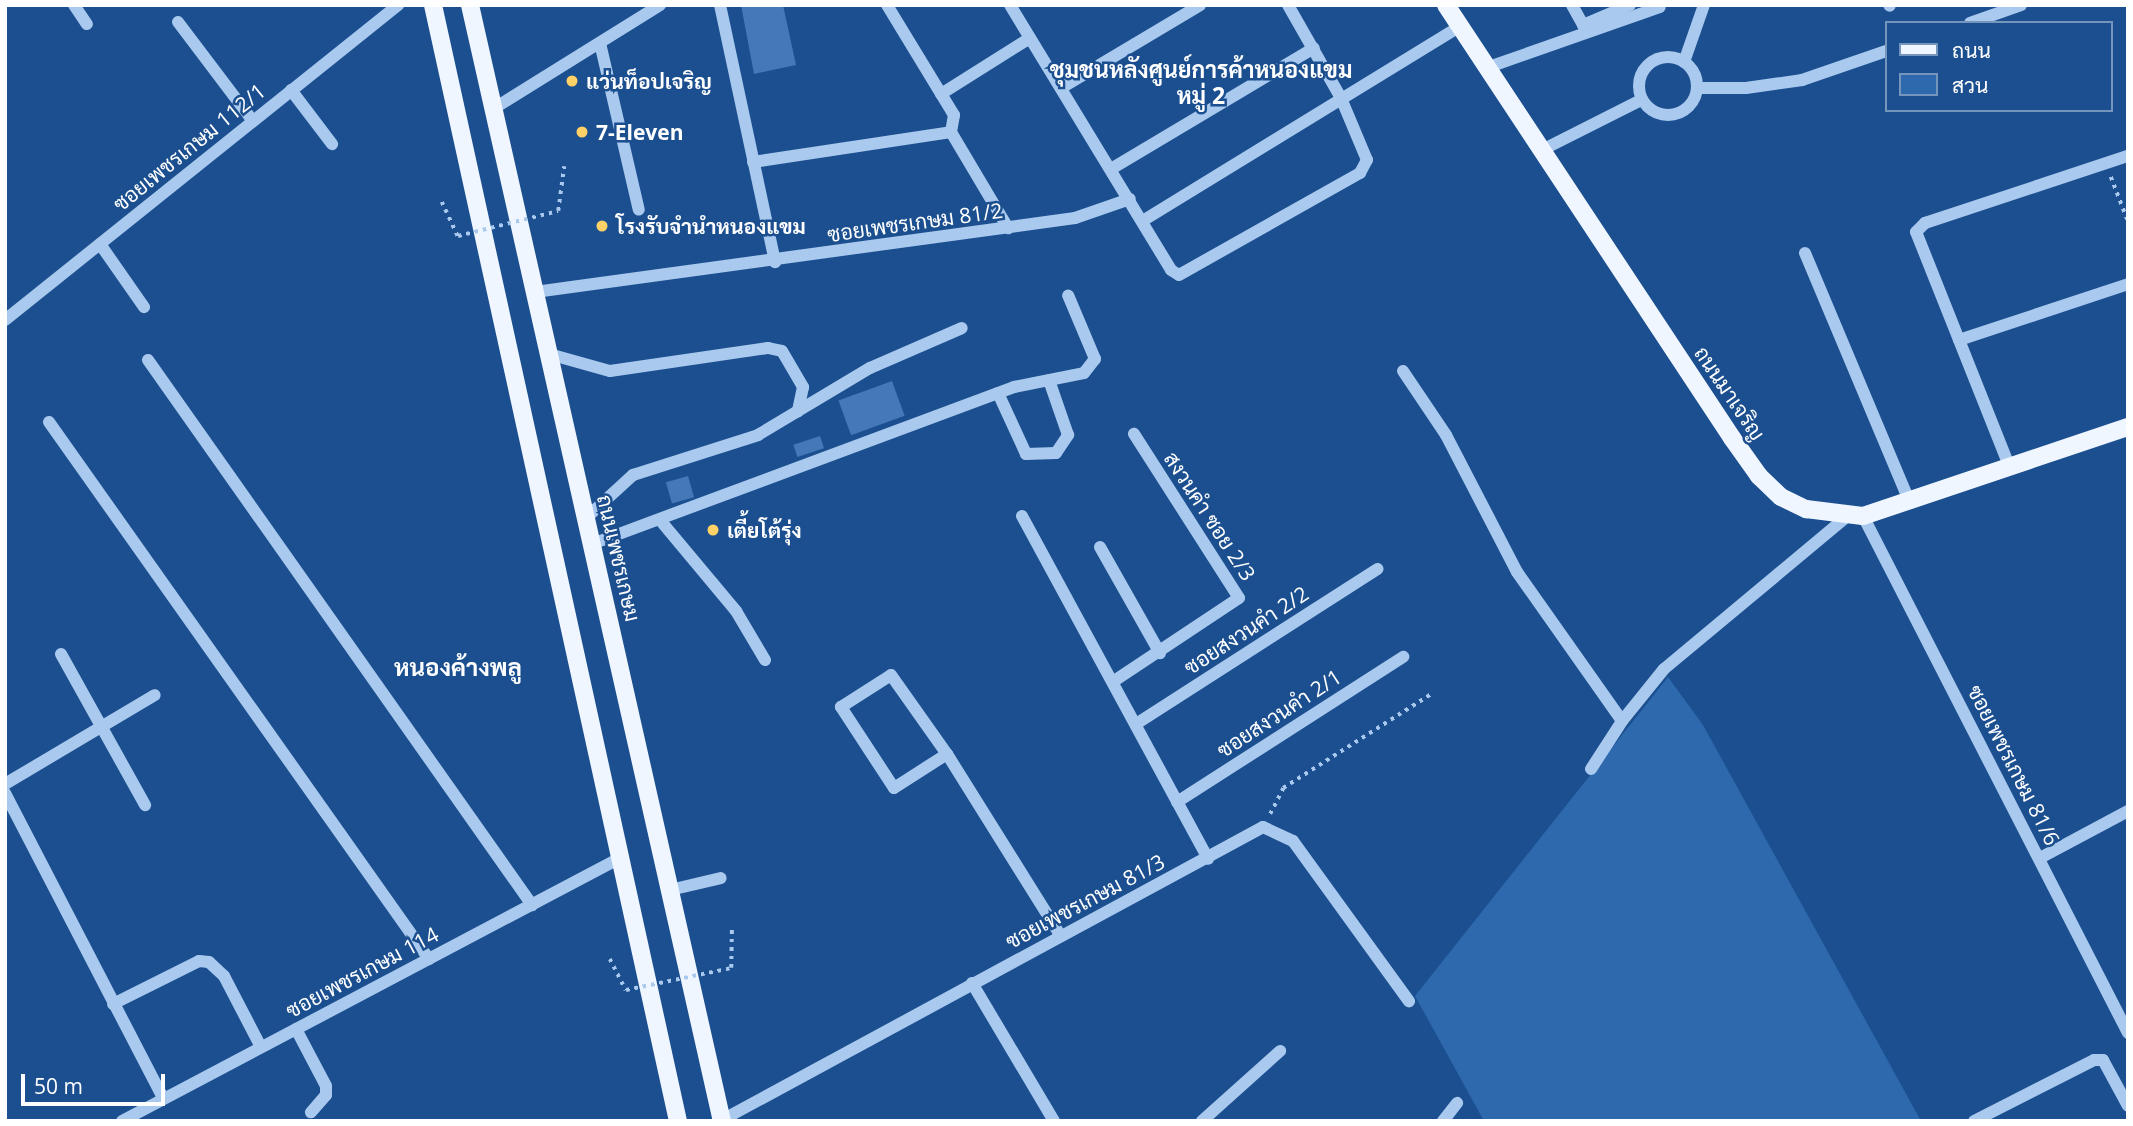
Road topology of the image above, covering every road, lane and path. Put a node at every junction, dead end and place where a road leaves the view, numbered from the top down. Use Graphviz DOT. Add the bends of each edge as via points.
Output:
graph roads {
  1 [pos="74,5"];
  2 [pos="397,5"];
  3 [pos="433,5"];
  4 [pos="470,5"];
  5 [pos="660,5"];
  6 [pos="720,5"];
  7 [pos="887,5"];
  8 [pos="1010,5"];
  9 [pos="1200,5"];
  10 [pos="1288,5"];
  11 [pos="1446,5"];
  12 [pos="1572,5"];
  13 [pos="1630,5"];
  14 [pos="1704,5"];
  15 [pos="2021,5"];
  16 [pos="1660,7"];
  17 [pos="1976,21"];
  18 [pos="178,22"];
  19 [pos="87,24"];
  20 [pos="1460,26"];
  21 [pos="1586,29"];
  22 [pos="1030,38"];
  23 [pos="600,43"];
  24 [pos="1314,48"];
  25 [pos="1884,52"];
  26 [pos="1684,62"];
  27 [pos="1486,68"];
  28 [pos="1061,88"];
  29 [pos="1697,88"];
  30 [pos="292,90"];
  31 [pos="941,94"];
  32 [pos="1341,98"];
  33 [pos="1641,100"];
  34 [pos="493,109"];
  35 [pos="253,121"];
  36 [pos="951,132"];
  37 [pos="332,144"];
  38 [pos="1540,151"];
  39 [pos="2128,156"];
  40 [pos="753,162"];
  41 [pos="2106,163"];
  42 [pos="564,166"];
  43 [pos="1111,169"];
  44 [pos="1130,199"];
  45 [pos="442,202"];
  46 [pos="639,210"];
  47 [pos="1144,220"];
  48 [pos="2128,221"];
  49 [pos="1008,228"];
  50 [pos="100,244"];
  51 [pos="1805,253"];
  52 [pos="775,262"];
  53 [pos="2128,284"];
  54 [pos="535,292"];
  55 [pos="1069,295"];
  56 [pos="144,307"];
  57 [pos="5,320"];
  58 [pos="962,328"];
  59 [pos="1959,340"];
  60 [pos="549,354"];
  61 [pos="148,360"];
  62 [pos="1403,371"];
  63 [pos="1049,380"];
  64 [pos="998,393"];
  65 [pos="798,411"];
  66 [pos="49,422"];
  67 [pos="2128,427"];
  68 [pos="1134,434"];
  69 [pos="2010,468"];
  70 [pos="1909,503"];
  71 [pos="1022,516"];
  72 [pos="1856,516"];
  73 [pos="586,518"];
  74 [pos="660,520"];
  75 [pos="592,544"];
  76 [pos="1100,547"];
  77 [pos="1377,569"];
  78 [pos="1160,653"];
  79 [pos="61,654"];
  80 [pos="1403,657"];
  81 [pos="765,660"];
  82 [pos="1114,681"];
  83 [pos="1431,694"];
  84 [pos="155,695"];
  85 [pos="1622,721"];
  86 [pos="1136,724"];
  87 [pos="101,731"];
  88 [pos="947,754"];
  89 [pos="1591,769"];
  90 [pos="5,784"];
  91 [pos="5,793"];
  92 [pos="1177,802"];
  93 [pos="145,805"];
  94 [pos="2128,811"];
  95 [pos="1264,827"];
  96 [pos="620,858"];
  97 [pos="2040,858"];
  98 [pos="1208,859"];
  99 [pos="721,878"];
  100 [pos="670,890"];
  101 [pos="532,905"];
  102 [pos="732,929"];
  103 [pos="1060,935"];
  104 [pos="429,959"];
  105 [pos="610,959"];
  106 [pos="972,983"];
  107 [pos="1409,1001"];
  108 [pos="113,1003"];
  109 [pos="296,1029"];
  110 [pos="2128,1032"];
  111 [pos="261,1047"];
  112 [pos="1280,1052"];
  113 [pos="163,1098"];
  114 [pos="1457,1103"];
  115 [pos="2128,1106"];
  116 [pos="311,1112"];
  117 [pos="722,1120"];
  118 [pos="122,1121"];
  119 [pos="678,1121"];
  120 [pos="1054,1121"];
  121 [pos="1202,1121"];
  122 [pos="1443,1121"];
  123 [pos="1974,1121"];
  1 -- 19 [label="street"];
  2 -- 30 [label="street, ซอยเพชรเกษม 112/1"];
  3 -- 96 [label="main road"];
  4 -- 34 [label="main road, ถนนเพชรเกษม"];
  5 -- 23 [label="street"];
  6 -- 40 [label="street"];
  7 -- 31 [label="street"];
  8 -- 22 [label="street"];
  9 -- 28 [label="street"];
  10 -- 24 [label="street"];
  11 -- 20 [label="main road, ถนนมาเจริญ"];
  12 -- 21 [label="street"];
  13 -- 21 [label="street"];
  14 -- 26 [label="street"];
  15 -- 17 [label="street"];
  16 -- 21 [label="street"];
  18 -- 35 [label="street"];
  20 -- 27 [label="main road, ถนนมาเจริญ"];
  20 -- 32 [label="street"];
  21 -- 27 [label="street"];
  22 -- 28 [label="street"];
  22 -- 31 [label="street"];
  23 -- 34 [label="street"];
  23 -- 46 [label="street"];
  24 -- 32 [label="street"];
  24 -- 43 [label="street"];
  25 -- 29 [label="street" via="1802,80 1746,88"];
  26 -- 29 [label="street"];
  26 -- 33 [label="street" via="1665,57 1648,64 1639,81"];
  27 -- 38 [label="main road, ถนนมาเจริญ"];
  28 -- 43 [label="street"];
  29 -- 33 [label="street" via="1690,106 1674,115 1655,113"];
  30 -- 35 [label="street, ซอยเพชรเกษม 112/1"];
  30 -- 37 [label="street"];
  31 -- 36 [label="street" via="954,116"];
  32 -- 47 [label="street"];
  32 -- 47 [label="street" via="1367,160 1360,173 1178,275 1171,271"];
  33 -- 38 [label="street"];
  34 -- 54 [label="main road, ถนนเพชรเกษม"];
  35 -- 50 [label="street, ซอยเพชรเกษม 112/1"];
  36 -- 40 [label="street"];
  36 -- 49 [label="street"];
  38 -- 72 [label="main road, ถนนมาเจริญ" via="1759,476 1781,497 1806,509"];
  39 -- 41 [label="street"];
  40 -- 52 [label="street"];
  41 -- 48 [label="path"];
  41 -- 59 [label="street" via="1925,223 1916,232"];
  42 -- 45 [label="path, bridge" via="558,211 458,236"];
  43 -- 44 [label="street"];
  44 -- 47 [label="street"];
  44 -- 49 [label="street, ซอยเพชรเกษม 81/2" via="1075,218"];
  49 -- 52 [label="street, ซอยเพชรเกษม 81/2"];
  50 -- 56 [label="street"];
  50 -- 57 [label="street, ซอยเพชรเกษม 112/1"];
  51 -- 70 [label="street"];
  52 -- 54 [label="street, ซอยเพชรเกษม 81/2"];
  53 -- 59 [label="street"];
  54 -- 60 [label="main road, ถนนเพชรเกษม"];
  55 -- 63 [label="street" via="1096,359 1084,373"];
  58 -- 65 [label="street" via="870,368"];
  59 -- 69 [label="street"];
  60 -- 65 [label="street" via="610,370 768,348 782,351 803,387"];
  60 -- 73 [label="main road, ถนนเพชรเกษม"];
  61 -- 101 [label="street"];
  62 -- 85 [label="street" via="1446,435 1517,572"];
  63 -- 64 [label="street"];
  63 -- 64 [label="street" via="1068,435 1056,453 1026,454"];
  64 -- 74 [label="street"];
  65 -- 73 [label="street" via="758,435 633,475"];
  66 -- 104 [label="street"];
  67 -- 69 [label="main road, ถนนมาเจริญ"];
  68 -- 78 [label="street, สงวนคำ ซอย 2/3" via="1239,598"];
  69 -- 70 [label="main road, ถนนมาเจริญ"];
  70 -- 72 [label="main road, ถนนมาเจริญ"];
  71 -- 82 [label="street"];
  72 -- 85 [label="street" via="1664,669"];
  72 -- 97 [label="street, ซอยเพชรเกษม 81/6"];
  73 -- 75 [label="main road, ถนนเพชรเกษม"];
  74 -- 75 [label="street"];
  74 -- 81 [label="street" via="736,611"];
  75 -- 100 [label="main road, ถนนเพชรเกษม"];
  76 -- 78 [label="street"];
  77 -- 86 [label="street, ซอยสงวนคำ 2/2"];
  78 -- 82 [label="street, สงวนคำ ซอย 2/3"];
  79 -- 87 [label="street"];
  80 -- 92 [label="street, ซอยสงวนคำ 2/1"];
  82 -- 86 [label="street"];
  83 -- 95 [label="path" via="1283,788"];
  84 -- 87 [label="street"];
  85 -- 89 [label="street"];
  86 -- 92 [label="street"];
  87 -- 90 [label="street"];
  87 -- 93 [label="street"];
  88 -- 88 [label="street" via="894,788 841,708 891,675"];
  88 -- 103 [label="street"];
  91 -- 108 [label="street"];
  92 -- 98 [label="street"];
  94 -- 97 [label="street"];
  95 -- 98 [label="street, ซอยเพชรเกษม 81/3"];
  95 -- 107 [label="street" via="1293,841"];
  96 -- 101 [label="street, ซอยเพชรเกษม 114"];
  96 -- 119 [label="main road"];
  97 -- 110 [label="street, ซอยเพชรเกษม 81/6"];
  98 -- 103 [label="street, ซอยเพชรเกษม 81/3"];
  99 -- 100 [label="street"];
  100 -- 117 [label="main road, ถนนเพชรเกษม"];
  101 -- 104 [label="street, ซอยเพชรเกษม 114"];
  102 -- 105 [label="path, bridge" via="731,968 626,990"];
  103 -- 106 [label="street, ซอยเพชรเกษม 81/3"];
  104 -- 109 [label="street, ซอยเพชรเกษม 114"];
  106 -- 117 [label="street, ซอยเพชรเกษม 81/3"];
  106 -- 120 [label="street"];
  108 -- 111 [label="street" via="199,961 209,962 224,976"];
  108 -- 113 [label="street"];
  109 -- 111 [label="street, ซอยเพชรเกษม 114"];
  109 -- 116 [label="street" via="326,1086 326,1096"];
  111 -- 113 [label="street, ซอยเพชรเกษม 114"];
  112 -- 121 [label="street"];
  113 -- 118 [label="street, ซอยเพชรเกษม 114"];
  114 -- 122 [label="street"];
  115 -- 123 [label="street" via="2103,1060 2094,1060"];
}
